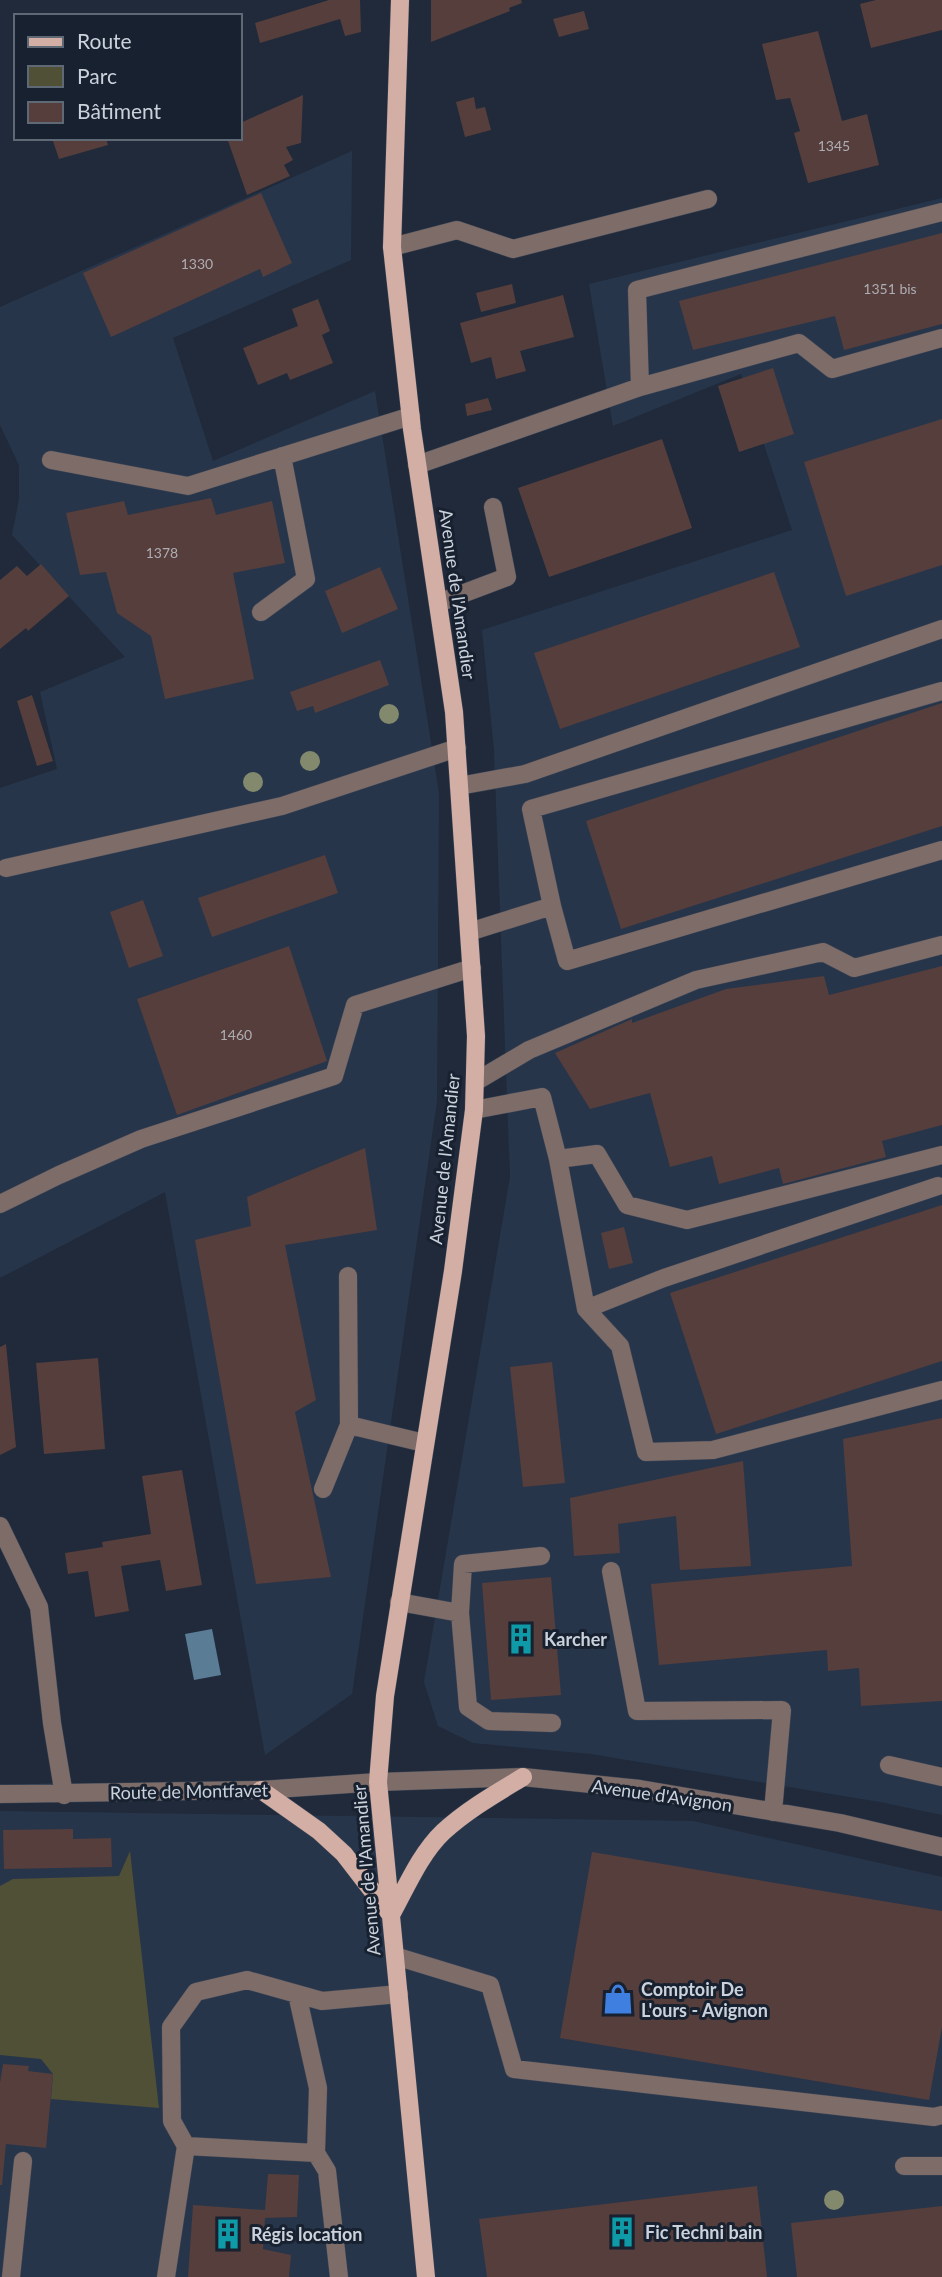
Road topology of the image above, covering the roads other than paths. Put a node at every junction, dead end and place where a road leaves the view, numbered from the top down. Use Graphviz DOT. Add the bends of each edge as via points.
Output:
graph roads {
  1 [pos="400,0"];
  2 [pos="708,199"];
  3 [pos="942,212"];
  4 [pos="392,247"];
  5 [pos="942,338"];
  6 [pos="640,387"];
  7 [pos="411,416"];
  8 [pos="282,456"];
  9 [pos="51,460"];
  10 [pos="417,465"];
  11 [pos="493,508"];
  12 [pos="438,603"];
  13 [pos="261,612"];
  14 [pos="942,629"];
  15 [pos="942,691"];
  16 [pos="457,748"];
  17 [pos="459,786"];
  18 [pos="942,850"];
  19 [pos="6,868"];
  20 [pos="552,906"];
  21 [pos="469,932"];
  22 [pos="942,945"];
  23 [pos="472,968"];
  24 [pos="475,1082"];
  25 [pos="474,1110"];
  26 [pos="942,1154"];
  27 [pos="558,1158"];
  28 [pos="938,1186"];
  29 [pos="0,1205"];
  30 [pos="348,1276"];
  31 [pos="586,1309"];
  32 [pos="942,1390"];
  33 [pos="349,1425"];
  34 [pos="425,1443"];
  35 [pos="323,1489"];
  36 [pos="0,1526"];
  37 [pos="541,1556"];
  38 [pos="611,1571"];
  39 [pos="399,1602"];
  40 [pos="460,1613"];
  41 [pos="552,1723"];
  42 [pos="889,1765"];
  43 [pos="523,1777"];
  44 [pos="942,1777"];
  45 [pos="378,1782"];
  46 [pos="261,1790"];
  47 [pos="0,1794"];
  48 [pos="64,1795"];
  49 [pos="773,1812"];
  50 [pos="942,1847"];
  51 [pos="391,1915"];
  52 [pos="395,1956"];
  53 [pos="297,1994"];
  54 [pos="399,1994"];
  55 [pos="942,2115"];
  56 [pos="186,2146"];
  57 [pos="316,2153"];
  58 [pos="23,2161"];
  59 [pos="904,2166"];
  60 [pos="942,2166"];
  61 [pos="11,2277"];
  62 [pos="166,2277"];
  63 [pos="339,2277"];
  64 [pos="426,2277"];
  1 -- 4 [label="main road, Avenue de l'Amandier"];
  2 -- 4 [label="street" via="513,249 457,230"];
  3 -- 6 [label="street" via="637,290"];
  4 -- 7 [label="main road, Avenue de l'Amandier"];
  5 -- 6 [label="street" via="832,369 799,343"];
  6 -- 10 [label="street"];
  7 -- 8 [label="street"];
  7 -- 10 [label="main road, Avenue de l'Amandier"];
  8 -- 9 [label="street" via="188,486"];
  8 -- 13 [label="street" via="306,579"];
  10 -- 12 [label="main road, Avenue de l'Amandier"];
  11 -- 12 [label="street" via="507,577"];
  12 -- 16 [label="main road, Avenue de l'Amandier"];
  14 -- 17 [label="street" via="525,774"];
  15 -- 20 [label="street" via="531,809"];
  16 -- 17 [label="main road, Avenue de l'Amandier"];
  16 -- 19 [label="street" via="282,806"];
  17 -- 21 [label="main road, Avenue de l'Amandier"];
  18 -- 20 [label="street" via="567,961"];
  20 -- 21 [label="street"];
  21 -- 23 [label="main road, Avenue de l'Amandier"];
  22 -- 24 [label="street" via="854,968 824,952 696,980 529,1050"];
  23 -- 24 [label="main road, Avenue de l'Amandier"];
  23 -- 29 [label="street" via="355,1004 334,1076 141,1139"];
  24 -- 25 [label="main road, Avenue de l'Amandier"];
  25 -- 27 [label="street" via="542,1097"];
  25 -- 34 [label="main road, Avenue de l'Amandier"];
  26 -- 27 [label="street" via="687,1220 627,1205 597,1154"];
  27 -- 31 [label="street"];
  28 -- 31 [label="street" via="664,1278"];
  30 -- 33 [label="street"];
  31 -- 32 [label="street" via="620,1346 646,1452 713,1450"];
  33 -- 34 [label="street"];
  33 -- 35 [label="street"];
  34 -- 39 [label="main road, Avenue de l'Amandier"];
  36 -- 48 [label="street" via="39,1606"];
  37 -- 40 [label="street" via="463,1564"];
  38 -- 49 [label="street" via="638,1711 782,1710"];
  39 -- 40 [label="street"];
  39 -- 45 [label="main road, Avenue de l'Amandier"];
  40 -- 41 [label="street" via="468,1707 489,1721"];
  42 -- 44 [label="street"];
  43 -- 45 [label="street, Avenue d'Avignon"];
  43 -- 49 [label="street, Avenue d'Avignon" via="640,1789"];
  43 -- 51 [label="main road" via="441,1834"];
  45 -- 46 [label="street, Route de Montfavet"];
  45 -- 51 [label="main road, Avenue de l'Amandier"];
  46 -- 48 [label="street, Route de Montfavet"];
  46 -- 51 [label="main road" via="320,1831 344,1854"];
  47 -- 48 [label="street, Route de Montfavet"];
  49 -- 50 [label="street, Avenue d'Avignon"];
  51 -- 52 [label="main road, Avenue de l'Amandier"];
  52 -- 54 [label="main road, Avenue de l'Amandier"];
  52 -- 55 [label="street" via="490,1985 514,2069"];
  53 -- 54 [label="street" via="322,2001"];
  53 -- 56 [label="street" via="247,1980 196,1992 171,2027 172,2121"];
  53 -- 57 [label="street" via="318,2088"];
  54 -- 64 [label="main road, Avenue de l'Amandier"];
  56 -- 57 [label="street"];
  56 -- 62 [label="street"];
  57 -- 63 [label="street" via="327,2171"];
  58 -- 61 [label="street"];
  59 -- 60 [label="street"];
}
